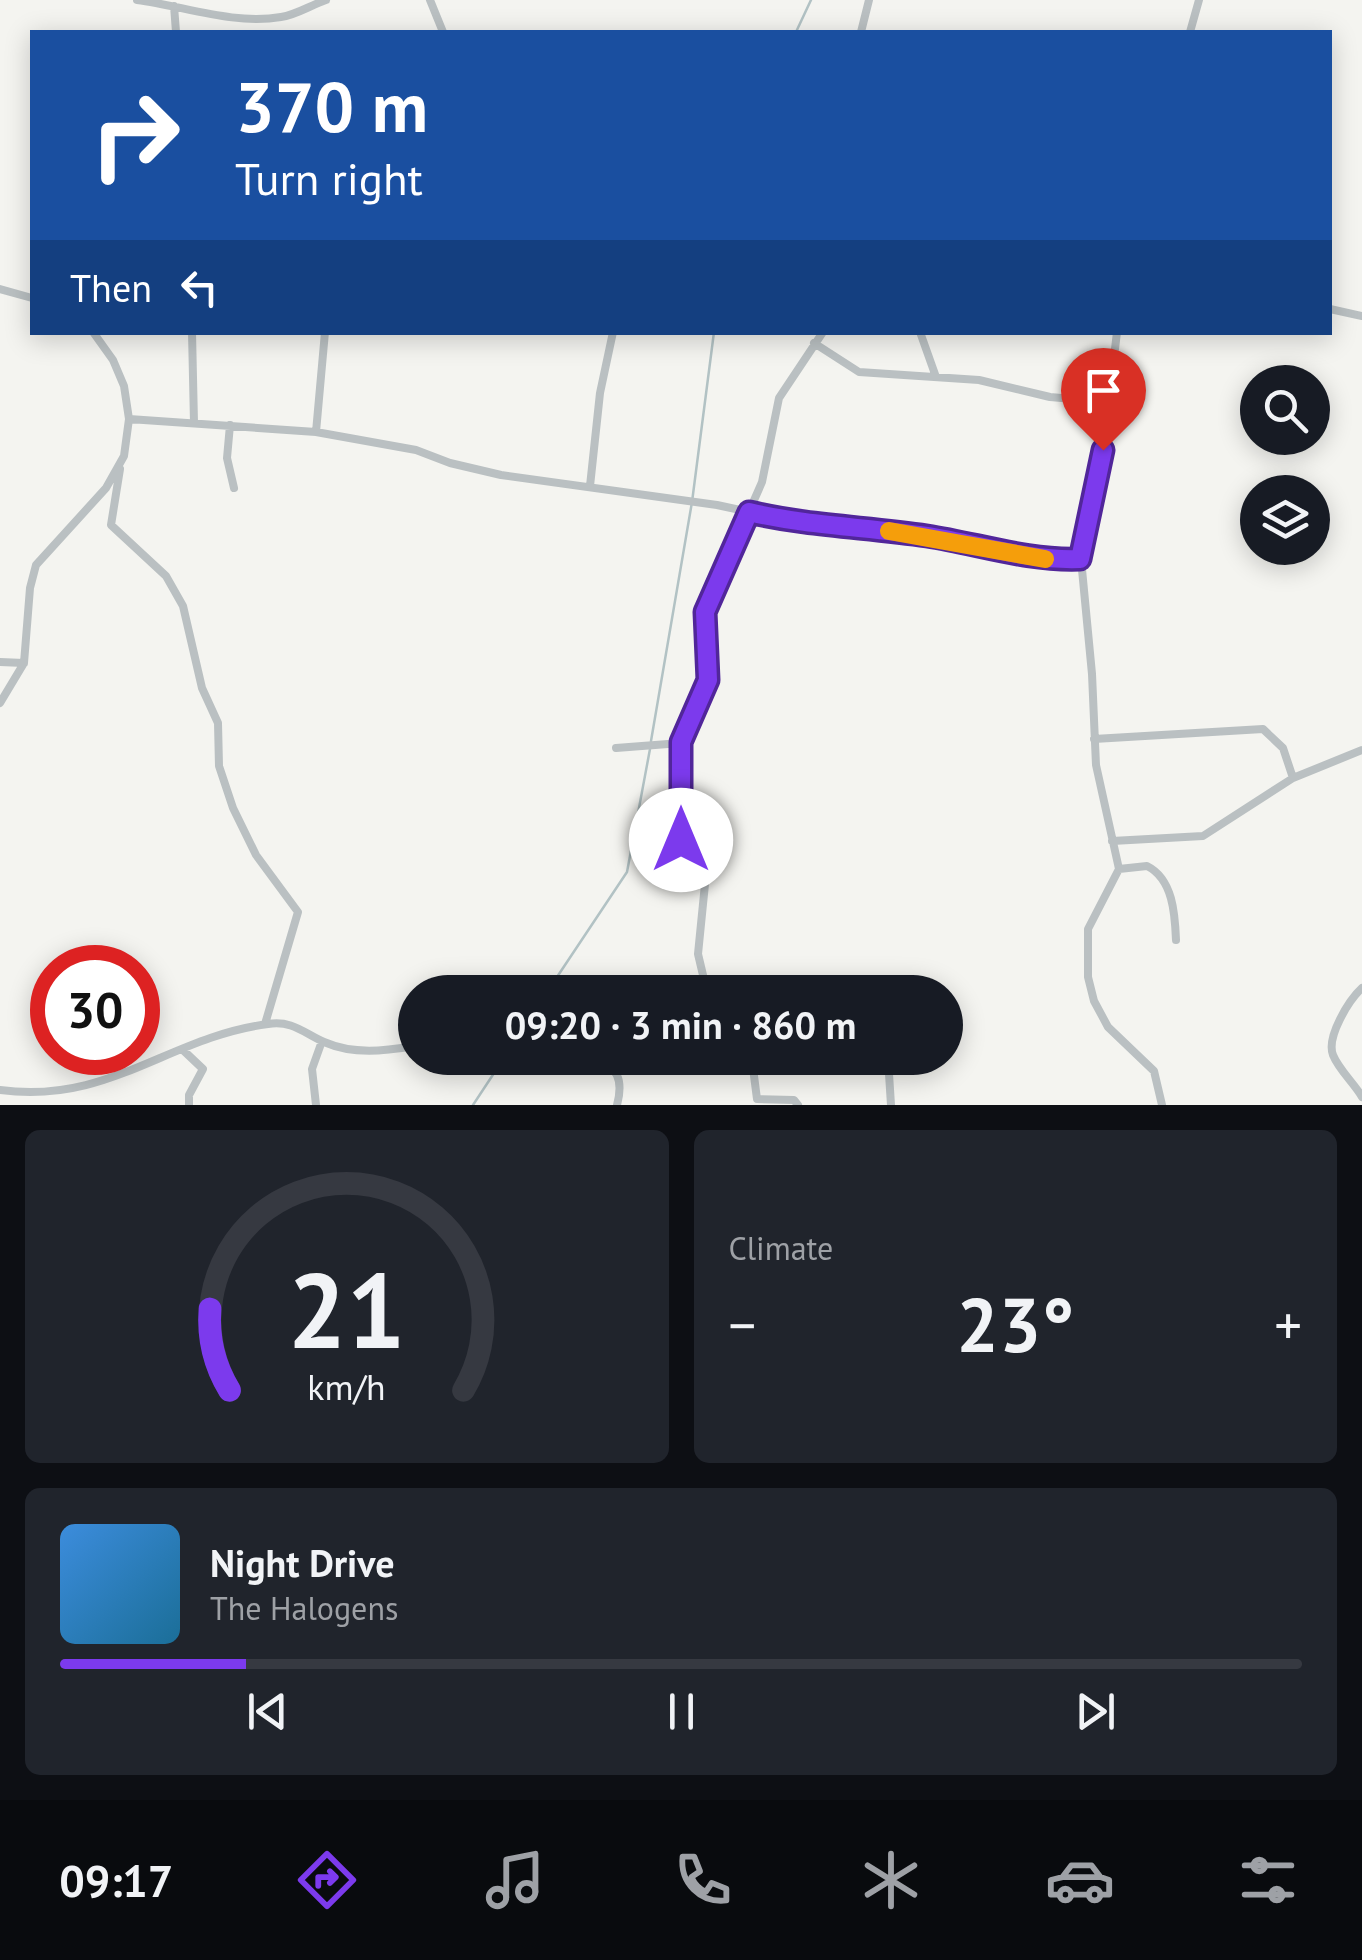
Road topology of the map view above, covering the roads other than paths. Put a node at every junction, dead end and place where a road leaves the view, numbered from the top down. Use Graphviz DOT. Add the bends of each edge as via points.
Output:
graph roads {
  1 [pos="136,0"];
  2 [pos="326,0"];
  3 [pos="430,0"];
  4 [pos="870,0"];
  5 [pos="1198,0"];
  6 [pos="304,4"];
  7 [pos="174,6"];
  8 [pos="176,30"];
  9 [pos="442,30"];
  10 [pos="862,30"];
  11 [pos="1190,30"];
  12 [pos="0,288"];
  13 [pos="30,297"];
  14 [pos="1332,309"];
  15 [pos="1362,316"];
  16 [pos="95,335"];
  17 [pos="192,335"];
  18 [pos="326,335"];
  19 [pos="612,335"];
  20 [pos="820,335"];
  21 [pos="921,335"];
  22 [pos="1118,335"];
  23 [pos="814,343"];
  24 [pos="936,378"];
  25 [pos="1107,402"];
  26 [pos="129,418"];
  27 [pos="194,423"];
  28 [pos="230,425"];
  29 [pos="316,432"];
  30 [pos="120,469"];
  31 [pos="590,486"];
  32 [pos="234,488"];
  33 [pos="749,512"];
  34 [pos="1080,559"];
  35 [pos="0,662"];
  36 [pos="24,662"];
  37 [pos="0,702"];
  38 [pos="1094,740"];
  39 [pos="681,742"];
  40 [pos="616,748"];
  41 [pos="1362,750"];
  42 [pos="1293,778"];
  43 [pos="1112,841"];
  44 [pos="1119,868"];
  45 [pos="1176,940"];
  46 [pos="703,975"];
  47 [pos="1362,988"];
  48 [pos="264,1024"];
  49 [pos="322,1041"];
  50 [pos="398,1047"];
  51 [pos="184,1051"];
  52 [pos="617,1075"];
  53 [pos="755,1075"];
  54 [pos="889,1075"];
  55 [pos="125,1084"];
  56 [pos="0,1090"];
  57 [pos="84,1097"];
  58 [pos="1362,1097"];
  59 [pos="190,1105"];
  60 [pos="316,1105"];
  61 [pos="617,1105"];
  62 [pos="798,1105"];
  63 [pos="891,1105"];
  64 [pos="1162,1105"];
  1 -- 7 [label="street"];
  2 -- 6 [label="street"];
  3 -- 9 [label="street"];
  4 -- 10 [label="street"];
  5 -- 11 [label="street"];
  6 -- 7 [label="street" via="286,16 252,18"];
  7 -- 8 [label="street"];
  12 -- 13 [label="street"];
  14 -- 15 [label="street"];
  16 -- 26 [label="street" via="124,386"];
  17 -- 27 [label="street"];
  18 -- 29 [label="street"];
  19 -- 31 [label="street"];
  20 -- 23 [label="street"];
  21 -- 24 [label="street"];
  22 -- 25 [label="street"];
  23 -- 24 [label="street" via="859,372"];
  23 -- 33 [label="street" via="779,398"];
  24 -- 25 [label="street"];
  25 -- 34 [label="street"];
  26 -- 27 [label="street"];
  26 -- 30 [label="street"];
  27 -- 28 [label="street"];
  28 -- 29 [label="street"];
  28 -- 32 [label="street"];
  29 -- 31 [label="street" via="416,450 501,475"];
  30 -- 36 [label="street" via="36,566"];
  30 -- 48 [label="street" via="111,525 166,576 183,606 202,688 218,723 220,766 233,808 298,912"];
  31 -- 33 [label="street"];
  33 -- 34 [label="street" via="930,536 1011,555"];
  33 -- 39 [label="street" via="705,612 708,680"];
  34 -- 38 [label="street"];
  35 -- 36 [label="street"];
  36 -- 37 [label="street"];
  38 -- 42 [label="street" via="1262,729 1279,741"];
  38 -- 43 [label="street"];
  39 -- 40 [label="street"];
  39 -- 46 [label="street" via="682,844 706,874 698,954"];
  41 -- 42 [label="street"];
  42 -- 43 [label="street" via="1203,836"];
  43 -- 44 [label="street"];
  44 -- 45 [label="street" via="1148,866 1162,878"];
  44 -- 64 [label="street" via="1088,929 1088,977 1108,1027 1154,1071"];
  47 -- 58 [label="street" via="1332,1046"];
  48 -- 49 [label="street" via="290,1024"];
  48 -- 51 [label="street"];
  49 -- 50 [label="street" via="358,1051"];
  49 -- 60 [label="street" via="312,1069"];
  51 -- 55 [label="street"];
  51 -- 59 [label="street" via="203,1069 188,1094"];
  52 -- 61 [label="street"];
  53 -- 62 [label="street" via="757,1099"];
  54 -- 63 [label="street"];
  56 -- 57 [label="street" via="30,1098"];
}
